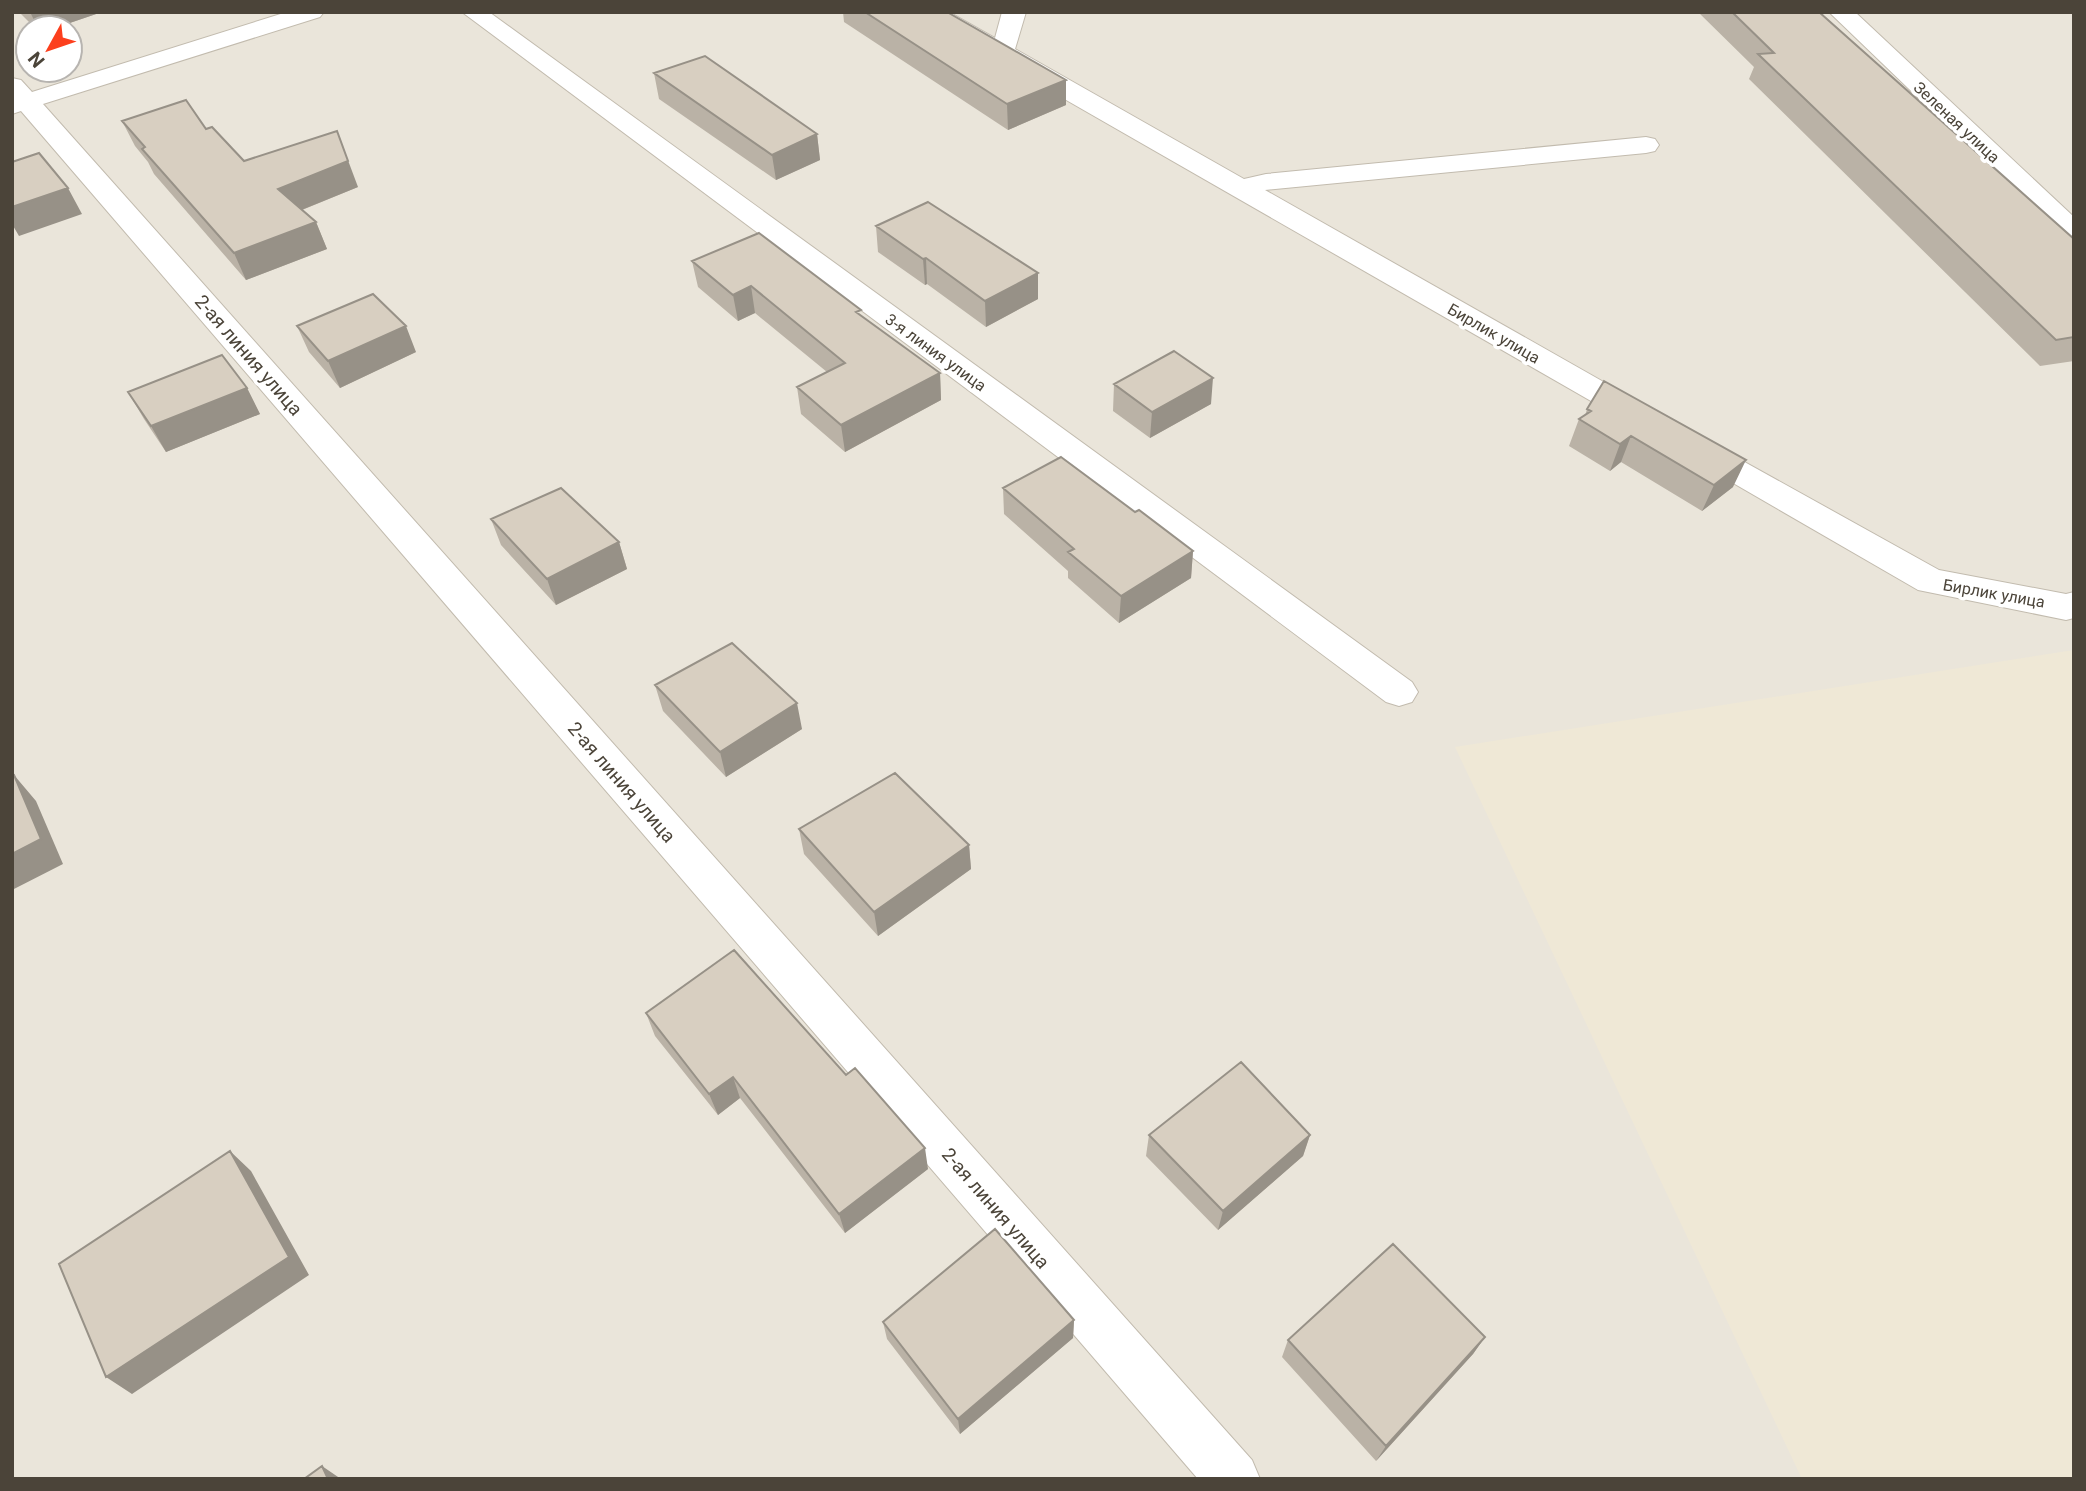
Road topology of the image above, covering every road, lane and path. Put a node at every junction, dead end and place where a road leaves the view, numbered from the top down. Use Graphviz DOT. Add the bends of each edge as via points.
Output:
graph roads {
  1 [pos="312,12"];
  2 [pos="474,12"];
  3 [pos="932,12"];
  4 [pos="1014,12"];
  5 [pos="1841,12"];
  6 [pos="1003,53"];
  7 [pos="17,97"];
  8 [pos="1646,145"];
  9 [pos="1240,188"];
  10 [pos="2074,232"];
  11 [pos="2074,605"];
  12 [pos="1399,692"];
  13 [pos="1233,1479"];
  1 -- 7 [label="street"];
  2 -- 12 [label="street, 3-я линия улица"];
  3 -- 6 [label="street, Бирлик улица"];
  4 -- 6 [label="street"];
  5 -- 10 [label="street, Зеленая улица"];
  6 -- 9 [label="street, Бирлик улица"];
  7 -- 13 [label="street, 2-ая линия улица"];
  8 -- 9 [label="street"];
  9 -- 11 [label="street, Бирлик улица" via="1930,582"];
}
